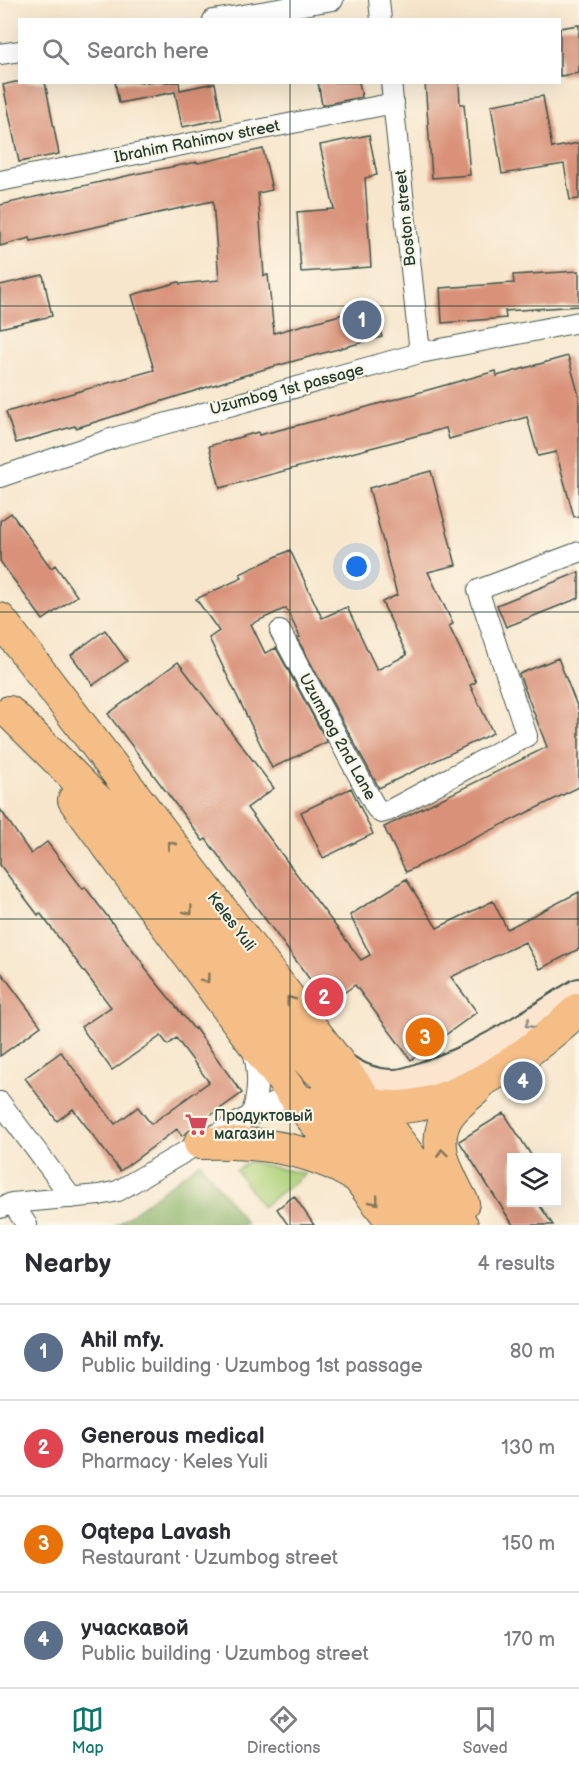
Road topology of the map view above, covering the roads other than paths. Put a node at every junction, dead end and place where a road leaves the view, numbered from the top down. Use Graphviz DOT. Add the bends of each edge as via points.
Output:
graph roads {
  1 [pos="333,0"];
  2 [pos="379,0"];
  3 [pos="225,18"];
  4 [pos="381,18"];
  5 [pos="18,51"];
  6 [pos="0,54"];
  7 [pos="391,84"];
  8 [pos="394,103"];
  9 [pos="0,181"];
  10 [pos="579,322"];
  11 [pos="420,353"];
  12 [pos="0,477"];
  13 [pos="579,552"];
  14 [pos="0,619"];
  15 [pos="279,631"];
  16 [pos="0,650"];
  17 [pos="5,706"];
  18 [pos="100,752"];
  19 [pos="579,993"];
  20 [pos="579,1009"];
  21 [pos="248,1036"];
  22 [pos="330,1068"];
  23 [pos="491,1077"];
  24 [pos="408,1082"];
  25 [pos="292,1093"];
  26 [pos="0,1102"];
  27 [pos="371,1104"];
  28 [pos="252,1113"];
  29 [pos="351,1130"];
  30 [pos="200,1143"];
  31 [pos="356,1176"];
  32 [pos="72,1198"];
  33 [pos="6,1205"];
  34 [pos="27,1225"];
  35 [pos="395,1225"];
  36 [pos="432,1225"];
  37 [pos="462,1225"];
  38 [pos="474,1225"];
  1 -- 3 [label="street"];
  2 -- 4 [label="street"];
  5 -- 6 [label="street"];
  7 -- 8 [label="street, Boston street"];
  8 -- 9 [label="street, Ibrahim Rahimov street"];
  8 -- 11 [label="street, Boston street"];
  10 -- 11 [label="street, Uzumbog 1st passage"];
  11 -- 12 [label="street, Uzumbog 1st passage" via="117,437"];
  13 -- 15 [label="street, Uzumbog 2nd Lane" via="478,590 527,736 381,813"];
  14 -- 18 [label="main road, Keles Yuli"];
  16 -- 18 [label="main road" via="30,688"];
  17 -- 21 [label="main road, one-way"];
  17 -- 22 [label="main road, one-way" via="124,827 271,1017"];
  22 -- 18 [label="main road, Keles Yuli, one-way"];
  19 -- 24 [label="street, one-way" via="480,1054"];
  20 -- 23 [label="main road"];
  21 -- 25 [label="main road"];
  21 -- 28 [label="street" via="258,1081"];
  22 -- 24 [label="street" via="369,1081"];
  22 -- 25 [label="main road"];
  22 -- 27 [label="main road" via="354,1097"];
  23 -- 27 [label="main road" via="430,1101 394,1106"];
  38 -- 23 [label="main road, one-way" via="444,1166 440,1140 450,1113"];
  24 -- 27 [label="street"];
  25 -- 28 [label="street"];
  25 -- 29 [label="main road"];
  25 -- 31 [label="main road"];
  26 -- 32 [label="street"];
  27 -- 29 [label="main road"];
  27 -- 37 [label="main road"];
  28 -- 30 [label="street"];
  29 -- 31 [label="main road" via="349,1158"];
  29 -- 36 [label="main road" via="395,1176"];
  30 -- 31 [label="main road" via="284,1148 322,1159"];
  30 -- 32 [label="street" via="118,1191"];
  31 -- 35 [label="main road, one-way"];
  32 -- 33 [label="street"];
  33 -- 34 [label="street"];
}
